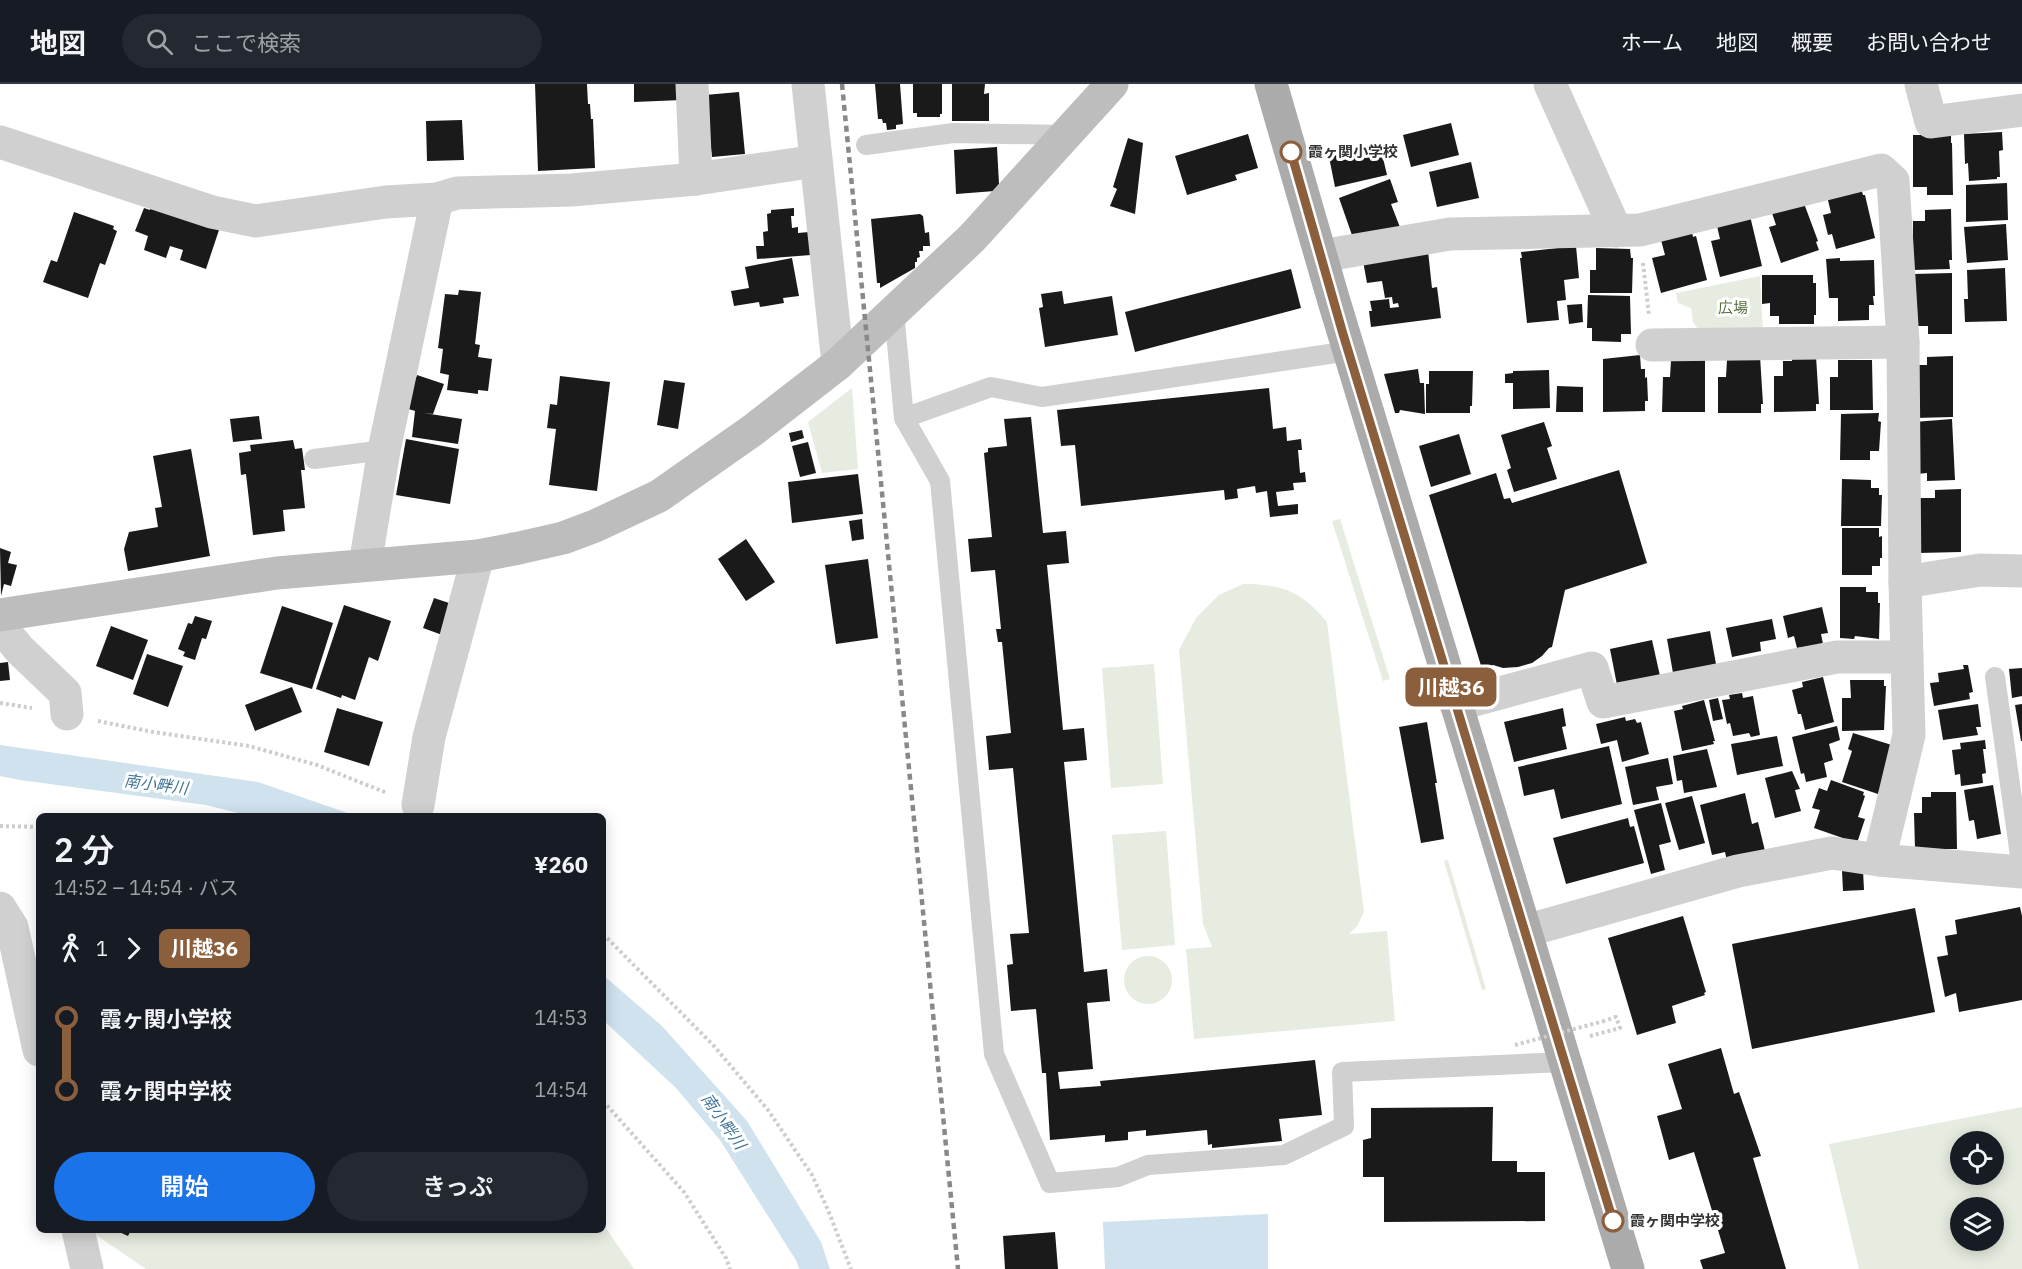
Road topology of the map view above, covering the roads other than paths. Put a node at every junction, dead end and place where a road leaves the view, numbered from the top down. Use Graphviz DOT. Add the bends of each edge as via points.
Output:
graph roads {
  1 [pos="692,84"];
  2 [pos="808,84"];
  3 [pos="1112,84"];
  4 [pos="1271,84"];
  5 [pos="1550,84"];
  6 [pos="1921,84"];
  7 [pos="2022,110"];
  8 [pos="1067,135"];
  9 [pos="0,142"];
  10 [pos="866,145"];
  11 [pos="816,161"];
  12 [pos="696,179"];
  13 [pos="437,199"];
  14 [pos="1628,230"];
  15 [pos="1321,256"];
  16 [pos="894,312"];
  17 [pos="1903,342"];
  18 [pos="1652,345"];
  19 [pos="1349,351"];
  20 [pos="838,364"];
  21 [pos="904,418"];
  22 [pos="384,450"];
  23 [pos="314,459"];
  24 [pos="478,556"];
  25 [pos="365,565"];
  26 [pos="2022,571"];
  27 [pos="1905,582"];
  28 [pos="0,615"];
  29 [pos="0,626"];
  30 [pos="1907,657"];
  31 [pos="1995,677"];
  32 [pos="1456,705"];
  33 [pos="67,714"];
  34 [pos="418,805"];
  35 [pos="1879,860"];
  36 [pos="2022,871"];
  37 [pos="0,908"];
  38 [pos="1525,931"];
  39 [pos="36,1036"];
  40 [pos="1572,1050"];
  41 [pos="79,1233"];
  42 [pos="87,1269"];
  43 [pos="1628,1269"];
  1 -- 12 [label="street"];
  2 -- 11 [label="street"];
  3 -- 8 [label="street"];
  4 -- 15 [label="main road"];
  5 -- 14 [label="street"];
  6 -- 7 [label="street" via="1931,122"];
  8 -- 10 [label="lane" via="953,133"];
  8 -- 16 [label="street" via="972,238"];
  9 -- 13 [label="street" via="212,212 256,221 386,202"];
  11 -- 12 [label="street"];
  11 -- 20 [label="street"];
  12 -- 13 [label="street" via="572,190 457,193"];
  13 -- 22 [label="street"];
  14 -- 15 [label="street" via="1450,234"];
  14 -- 17 [label="street" via="1881,170 1893,181"];
  15 -- 19 [label="main road"];
  16 -- 20 [label="street"];
  16 -- 21 [label="lane"];
  17 -- 18 [label="street"];
  17 -- 27 [label="street"];
  19 -- 21 [label="lane" via="1042,397 991,387"];
  19 -- 32 [label="main road"];
  20 -- 24 [label="street" via="659,496 563,538"];
  21 -- 40 [label="lane" via="940,481 994,1054 1050,1183 1118,1177 1148,1165 1284,1155 1344,1126 1342,1072"];
  22 -- 23 [label="lane"];
  22 -- 25 [label="street"];
  24 -- 25 [label="street"];
  24 -- 34 [label="street" via="429,737"];
  25 -- 28 [label="street" via="277,573"];
  26 -- 27 [label="street" via="1980,570"];
  27 -- 30 [label="street"];
  29 -- 33 [label="street" via="65,693"];
  30 -- 32 [label="street" via="1837,657 1603,702 1592,668"];
  30 -- 35 [label="street" via="1909,735"];
  31 -- 36 [label="lane"];
  32 -- 38 [label="main road"];
  35 -- 36 [label="street"];
  35 -- 38 [label="street" via="1832,853 1784,861"];
  37 -- 39 [label="street" via="12,927"];
  38 -- 40 [label="main road"];
  40 -- 43 [label="main road"];
  41 -- 42 [label="street"];
}
